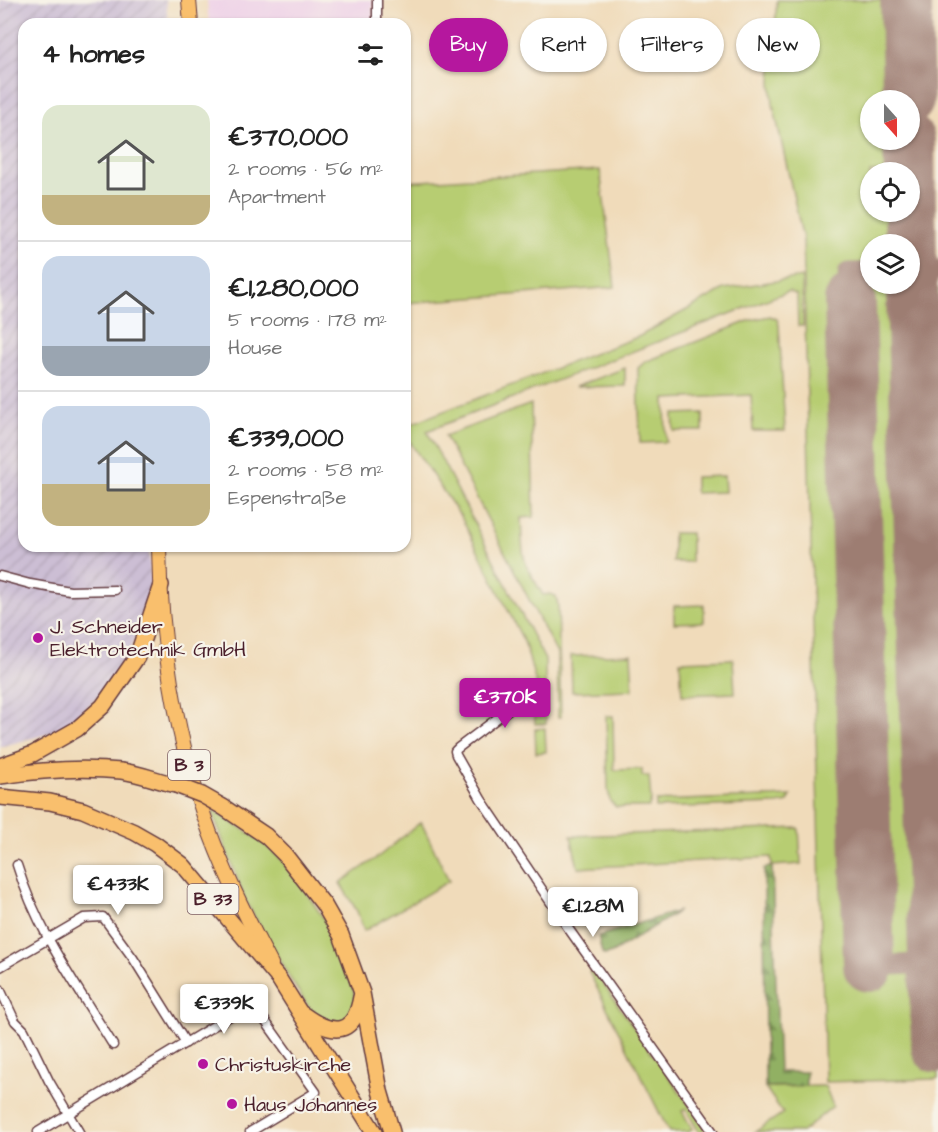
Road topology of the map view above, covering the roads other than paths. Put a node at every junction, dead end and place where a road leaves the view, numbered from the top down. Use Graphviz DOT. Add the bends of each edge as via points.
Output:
graph roads {
  1 [pos="189,0"];
  2 [pos="377,0"];
  3 [pos="190,18"];
  4 [pos="377,18"];
  5 [pos="159,552"];
  6 [pos="0,576"];
  7 [pos="161,585"];
  8 [pos="115,590"];
  9 [pos="532,692"];
  10 [pos="0,766"];
  11 [pos="0,776"];
  12 [pos="0,797"];
  13 [pos="17,865"];
  14 [pos="48,940"];
  15 [pos="0,967"];
  16 [pos="279,979"];
  17 [pos="0,989"];
  18 [pos="362,993"];
  19 [pos="299,1012"];
  20 [pos="186,1042"];
  21 [pos="113,1045"];
  22 [pos="68,1114"];
  23 [pos="38,1132"];
  24 [pos="79,1132"];
  25 [pos="250,1132"];
  26 [pos="374,1132"];
  27 [pos="392,1132"];
  28 [pos="713,1132"];
  1 -- 3 [label="main road"];
  2 -- 4 [label="street"];
  5 -- 7 [label="main road, B 3"];
  6 -- 8 [label="street" via="70,591"];
  7 -- 10 [label="highway" via="137,657 103,706 77,729 33,754"];
  7 -- 16 [label="main road, B 3" via="174,697 192,775 226,873"];
  9 -- 28 [label="street" via="458,748 456,755 548,898"];
  11 -- 18 [label="highway, bridge" via="37,770 123,772 176,785 223,807 266,836 306,879 341,935"];
  12 -- 16 [label="highway, B 33" via="83,810 155,844 183,865"];
  13 -- 14 [label="street"];
  14 -- 15 [label="street"];
  14 -- 20 [label="street" via="84,918 103,917"];
  14 -- 21 [label="street"];
  16 -- 19 [label="highway, B 3"];
  17 -- 22 [label="street"];
  18 -- 19 [label="highway" via="354,1020 339,1029 322,1027"];
  18 -- 27 [label="highway" via="380,1091"];
  19 -- 26 [label="highway, B 3"];
  20 -- 22 [label="street"];
  20 -- 25 [label="street" via="250,1004 258,1011 315,1092"];
  22 -- 23 [label="street"];
  22 -- 24 [label="street"];
}
